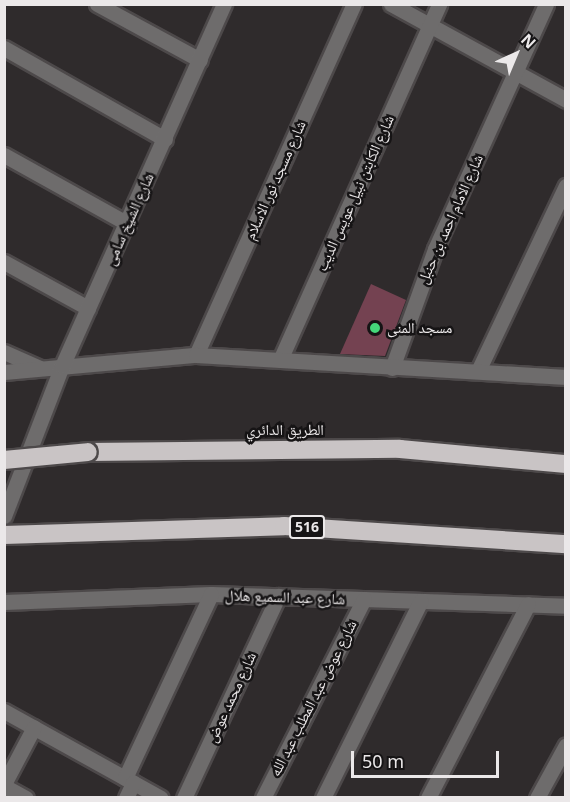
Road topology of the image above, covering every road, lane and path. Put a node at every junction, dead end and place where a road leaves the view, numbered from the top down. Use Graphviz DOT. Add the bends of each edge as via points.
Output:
graph roads {
  1 [pos="97,4"];
  2 [pos="224,4"];
  3 [pos="354,4"];
  4 [pos="391,4"];
  5 [pos="439,4"];
  6 [pos="546,4"];
  7 [pos="429,26"];
  8 [pos="4,48"];
  9 [pos="200,60"];
  10 [pos="516,73"];
  11 [pos="566,100"];
  12 [pos="165,139"];
  13 [pos="4,155"];
  14 [pos="566,186"];
  15 [pos="128,224"];
  16 [pos="4,262"];
  17 [pos="88,308"];
  18 [pos="4,352"];
  19 [pos="195,355"];
  20 [pos="280,360"];
  21 [pos="62,366"];
  22 [pos="42,368"];
  23 [pos="392,368"];
  24 [pos="478,371"];
  25 [pos="4,372"];
  26 [pos="566,377"];
  27 [pos="4,460"];
  28 [pos="566,464"];
  29 [pos="4,516"];
  30 [pos="4,535"];
  31 [pos="566,544"];
  32 [pos="211,594"];
  33 [pos="278,597"];
  34 [pos="364,599"];
  35 [pos="421,601"];
  36 [pos="4,602"];
  37 [pos="528,604"];
  38 [pos="566,606"];
  39 [pos="4,711"];
  40 [pos="34,727"];
  41 [pos="566,745"];
  42 [pos="129,780"];
  43 [pos="4,785"];
  44 [pos="26,798"];
  45 [pos="126,798"];
  46 [pos="161,798"];
  47 [pos="184,798"];
  48 [pos="263,798"];
  49 [pos="323,798"];
  50 [pos="428,798"];
  51 [pos="537,798"];
  1 -- 9 [label="street"];
  2 -- 9 [label="street, شارع الشيخ سامى"];
  3 -- 19 [label="street, شارع مسجد نور الاسلام"];
  4 -- 7 [label="street"];
  5 -- 7 [label="street, شارع الكابتن نبيل عويس الديب"];
  6 -- 10 [label="street, شارع الامام احمد بن حنبل"];
  7 -- 10 [label="street"];
  7 -- 20 [label="street, شارع الكابتن نبيل عويس الديب"];
  8 -- 12 [label="street"];
  9 -- 12 [label="street, شارع الشيخ سامى"];
  10 -- 11 [label="street"];
  10 -- 23 [label="street, شارع الامام احمد بن حنبل" via="435,249"];
  12 -- 15 [label="street, شارع الشيخ سامى"];
  13 -- 15 [label="street"];
  14 -- 24 [label="street"];
  15 -- 17 [label="street, شارع الشيخ سامى"];
  16 -- 17 [label="street"];
  17 -- 21 [label="street, شارع الشيخ سامى"];
  18 -- 22 [label="street"];
  19 -- 20 [label="street"];
  19 -- 21 [label="street"];
  20 -- 23 [label="street"];
  21 -- 22 [label="street"];
  21 -- 29 [label="street, شارع الشيخ سامى"];
  22 -- 25 [label="street"];
  23 -- 24 [label="street"];
  24 -- 26 [label="street"];
  27 -- 28 [label="highway, الطريق الدائري, bridge" via="88,452 400,449"];
  30 -- 31 [label="highway, 516" via="284,526"];
  32 -- 33 [label="street, شارع عبد السميع هلال"];
  32 -- 36 [label="street, شارع عبد السميع هلال"];
  32 -- 42 [label="street"];
  33 -- 34 [label="street, شارع عبد السميع هلال"];
  33 -- 47 [label="street, شارع محمد عوض"];
  34 -- 35 [label="street, شارع عبد السميع هلال"];
  34 -- 48 [label="street, شارع عوض عبد المطلب عبد الله"];
  35 -- 37 [label="street, شارع عبد السميع هلال"];
  35 -- 49 [label="street"];
  37 -- 38 [label="street, شارع عبد السميع هلال"];
  37 -- 50 [label="street"];
  39 -- 40 [label="street"];
  40 -- 42 [label="street"];
  40 -- 43 [label="street"];
  41 -- 51 [label="street"];
  42 -- 45 [label="street"];
  42 -- 46 [label="street"];
  43 -- 44 [label="street"];
}
